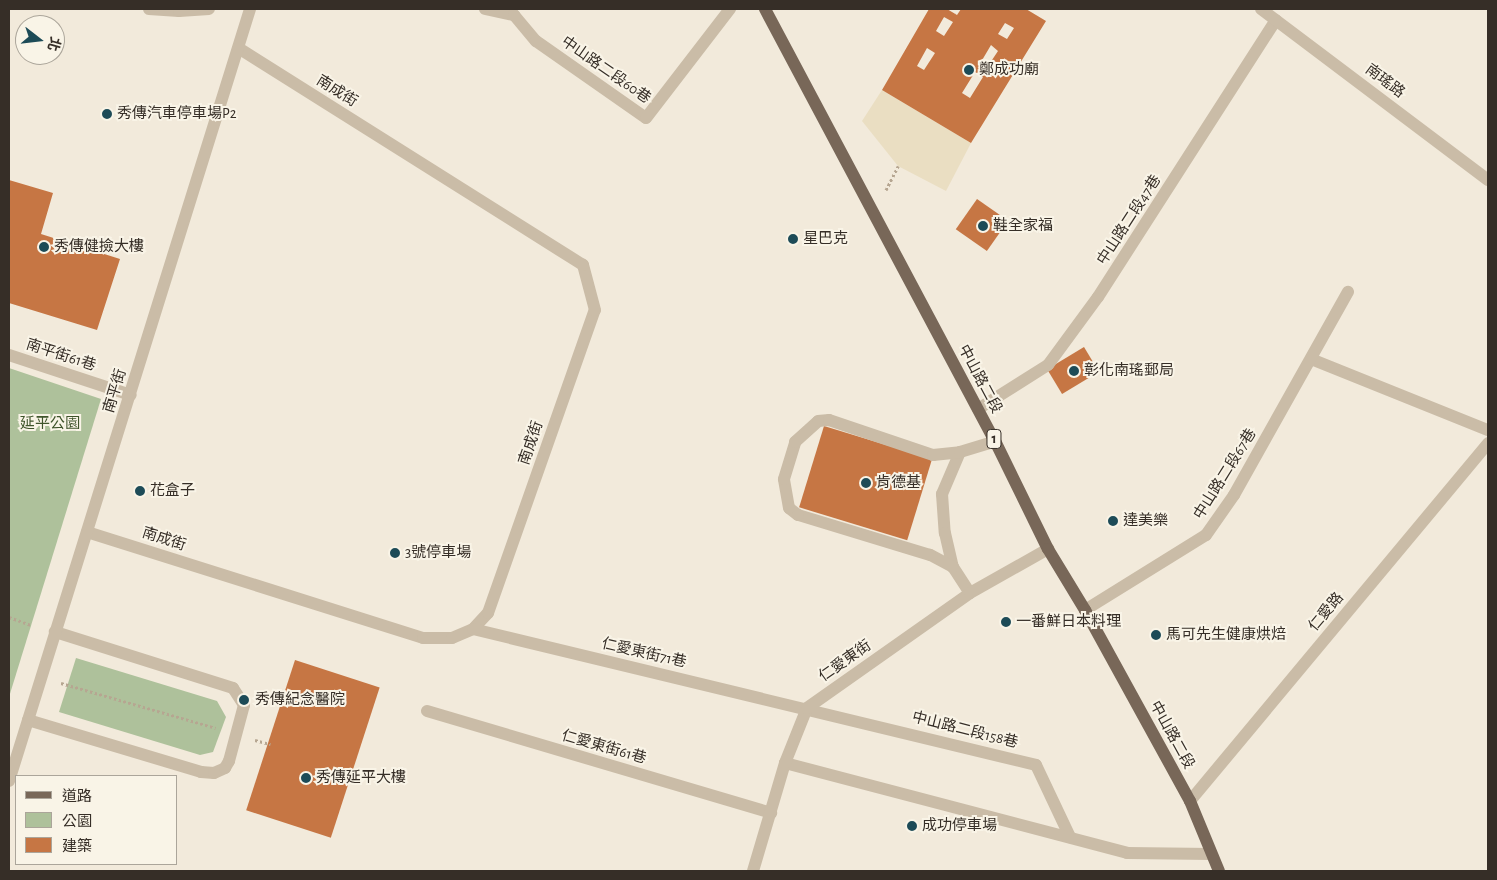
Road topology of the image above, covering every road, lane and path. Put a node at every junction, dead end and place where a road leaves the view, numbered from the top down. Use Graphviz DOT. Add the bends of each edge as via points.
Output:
graph roads {
  1 [pos="149,9"];
  2 [pos="209,9"];
  3 [pos="250,9"];
  4 [pos="486,9"];
  5 [pos="730,9"];
  6 [pos="765,9"];
  7 [pos="1261,9"];
  8 [pos="1276,20"];
  9 [pos="239,48"];
  10 [pos="1488,180"];
  11 [pos="1348,292"];
  12 [pos="9,355"];
  13 [pos="1311,358"];
  14 [pos="131,395"];
  15 [pos="978,409"];
  16 [pos="1488,430"];
  17 [pos="995,441"];
  18 [pos="1488,443"];
  19 [pos="960,452"];
  20 [pos="87,532"];
  21 [pos="1048,549"];
  22 [pos="953,567"];
  23 [pos="970,593"];
  24 [pos="1085,610"];
  25 [pos="9,617"];
  26 [pos="31,625"];
  27 [pos="473,630"];
  28 [pos="55,632"];
  29 [pos="41,677"];
  30 [pos="808,708"];
  31 [pos="427,711"];
  32 [pos="28,720"];
  33 [pos="236,734"];
  34 [pos="270,744"];
  35 [pos="785,762"];
  36 [pos="9,781"];
  37 [pos="1190,801"];
  38 [pos="771,813"];
  39 [pos="1070,838"];
  40 [pos="1211,854"];
  41 [pos="752,871"];
  42 [pos="1219,871"];
  1 -- 2 [label="street"];
  3 -- 9 [label="street, 南平街"];
  4 -- 5 [label="street, 中山路二段60巷" via="514,15 536,40 646,118"];
  6 -- 15 [label="main road, 中山路二段 / 1"];
  7 -- 8 [label="street, 南瑤路"];
  8 -- 10 [label="street, 南瑤路"];
  8 -- 15 [label="street, 中山路二段47巷" via="1109,280 1048,365"];
  9 -- 14 [label="street, 南平街"];
  9 -- 27 [label="street, 南成街" via="583,265 595,310 488,613"];
  11 -- 13 [label="street, 中山路二段67巷"];
  12 -- 14 [label="street, 南平街61巷"];
  13 -- 16 [label="street"];
  13 -- 24 [label="street, 中山路二段67巷" via="1234,496 1206,535"];
  14 -- 20 [label="street, 南平街"];
  15 -- 17 [label="main road, 中山路二段 / 1"];
  17 -- 19 [label="street"];
  17 -- 21 [label="main road, 中山路二段 / 1"];
  18 -- 37 [label="street, 仁愛路"];
  19 -- 22 [label="street" via="942,494 944,533"];
  19 -- 22 [label="street" via="933,455 829,420 818,421 795,442 784,479 788,508 798,515 930,555"];
  20 -- 27 [label="street, 南成街" via="423,638 452,638"];
  20 -- 28 [label="street, 南平街"];
  21 -- 23 [label="street, 仁愛東街"];
  21 -- 24 [label="main road, 中山路二段 / 1"];
  22 -- 23 [label="street"];
  23 -- 30 [label="street, 仁愛東街"];
  24 -- 37 [label="main road, 中山路二段 / 1"];
  25 -- 26 [label="path"];
  27 -- 30 [label="street, 仁愛東街71巷"];
  28 -- 29 [label="street, 南平街"];
  28 -- 33 [label="street" via="233,688 244,705"];
  29 -- 32 [label="street, 南平街"];
  29 -- 33 [label="path"];
  30 -- 35 [label="street"];
  30 -- 39 [label="street, 中山路二段158巷" via="1036,765"];
  31 -- 38 [label="street, 仁愛東街61巷"];
  32 -- 33 [label="street" via="201,772 224,768"];
  32 -- 36 [label="street, 南平街"];
  33 -- 34 [label="path"];
  35 -- 38 [label="street"];
  35 -- 39 [label="street"];
  37 -- 40 [label="main road, 中山路二段 / 1"];
  38 -- 41 [label="street"];
  39 -- 40 [label="street" via="1127,853"];
  40 -- 42 [label="main road, 中山路二段 / 1"];
}
